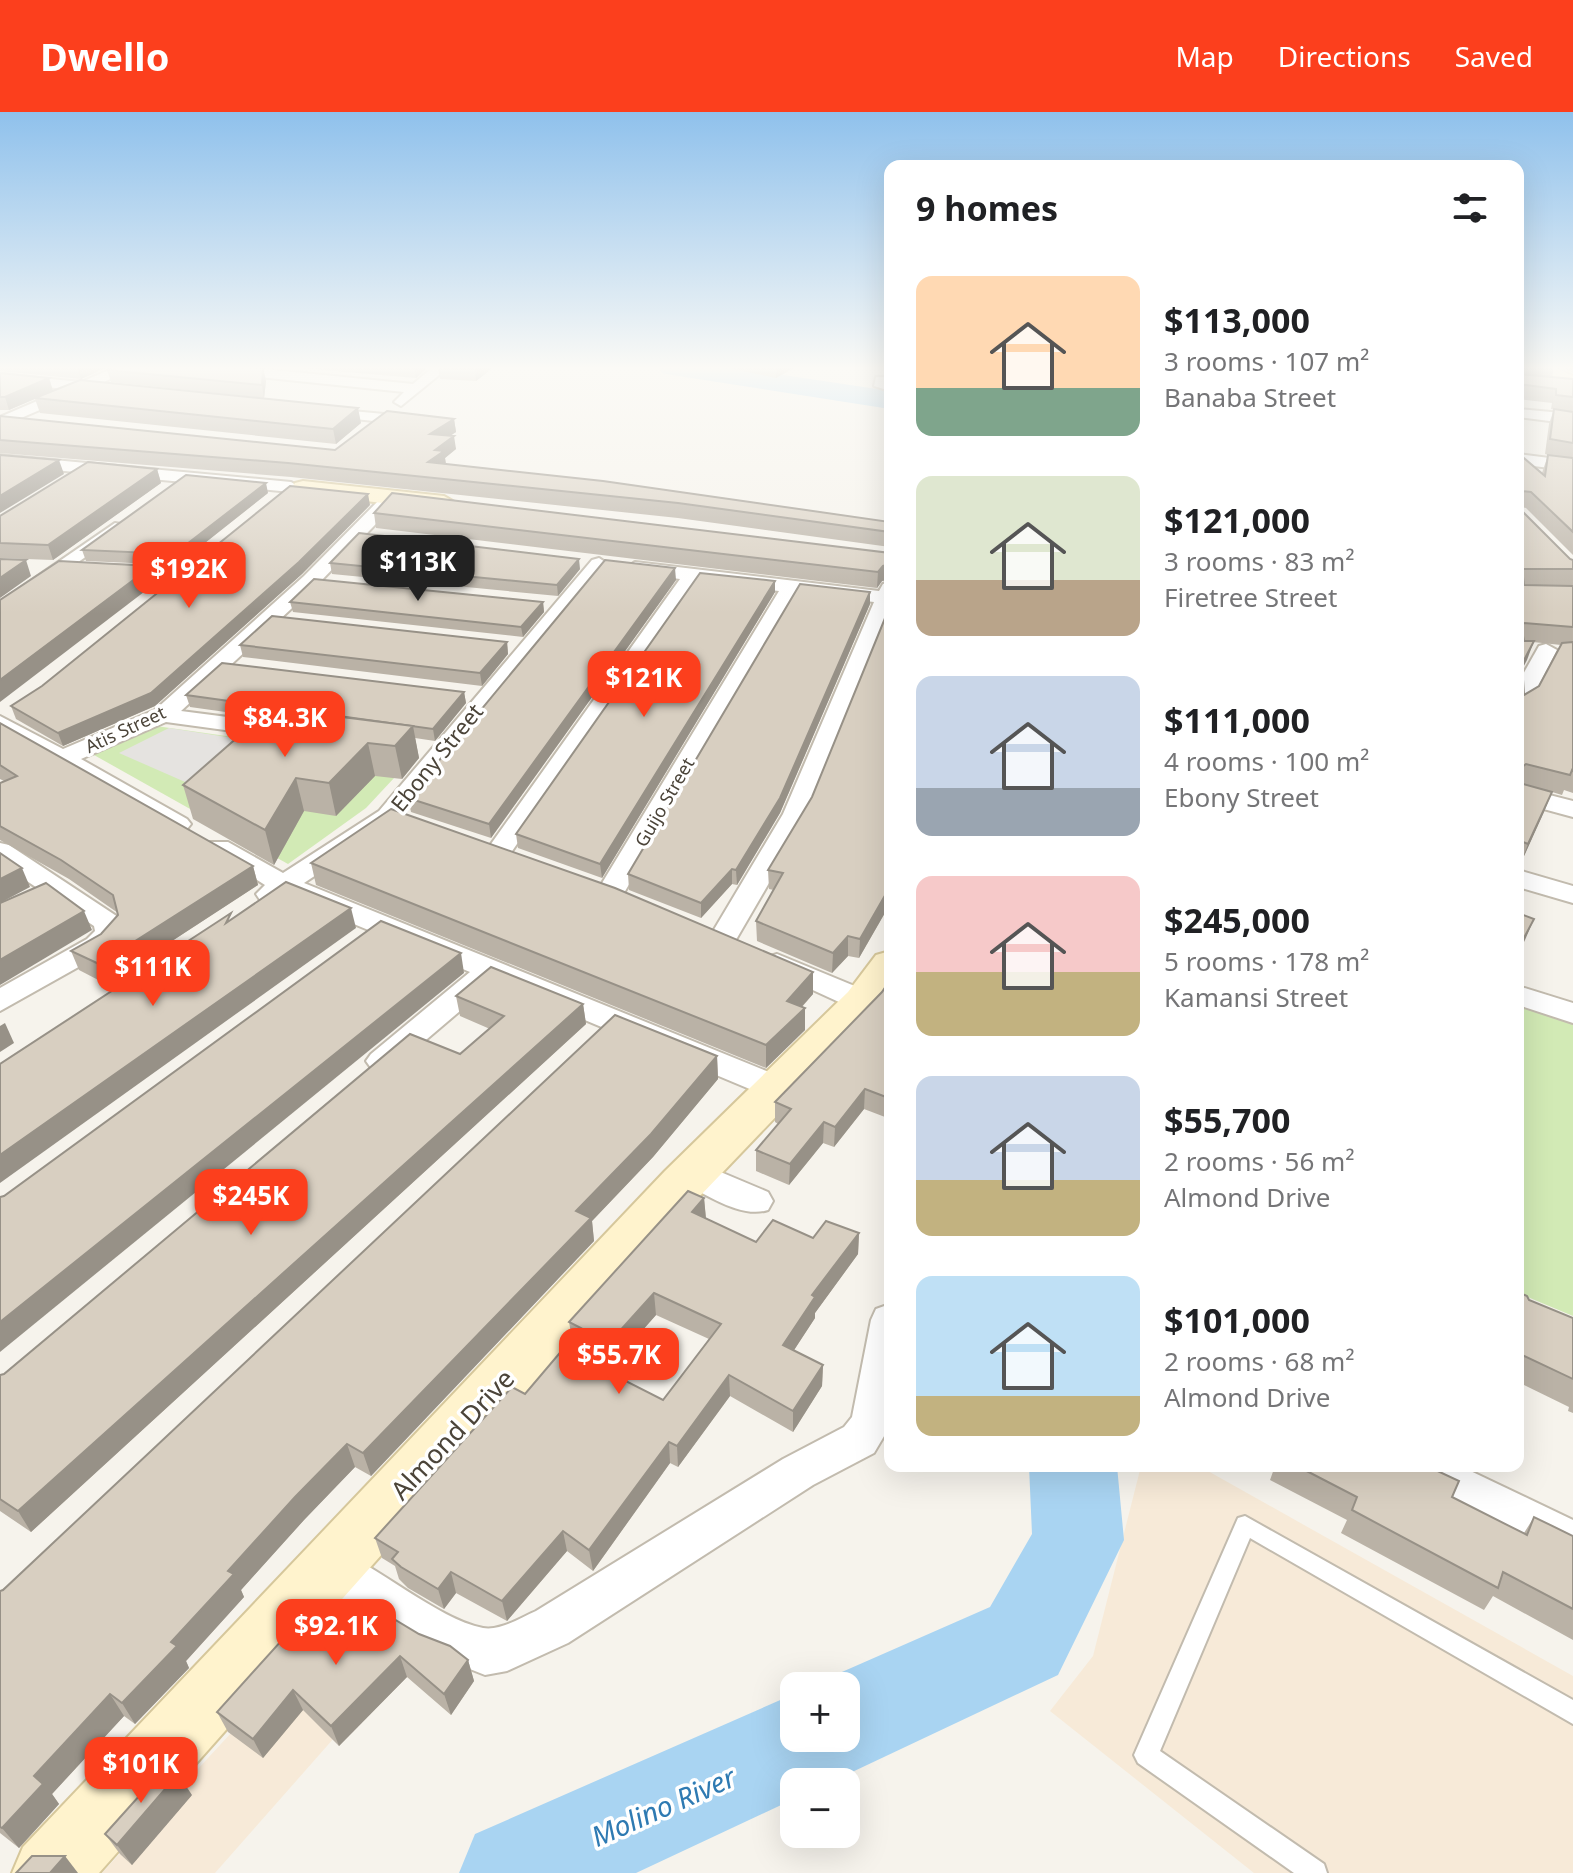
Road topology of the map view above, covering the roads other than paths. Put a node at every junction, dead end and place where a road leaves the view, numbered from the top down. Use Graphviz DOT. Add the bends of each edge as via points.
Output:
graph roads {
  1 [pos="1,460"];
  2 [pos="1524,460"];
  3 [pos="1573,466"];
  4 [pos="88,469"];
  5 [pos="314,470"];
  6 [pos="185,477"];
  7 [pos="64,484"];
  8 [pos="291,487"];
  9 [pos="159,496"];
  10 [pos="392,497"];
  11 [pos="266,506"];
  12 [pos="472,506"];
  13 [pos="134,514"];
  14 [pos="357,534"];
  15 [pos="387,538"];
  16 [pos="568,560"];
  17 [pos="599,564"];
  18 [pos="29,568"];
  19 [pos="57,569"];
  20 [pos="693,575"];
  21 [pos="311,580"];
  22 [pos="342,583"];
  23 [pos="792,586"];
  24 [pos="884,592"];
  25 [pos="158,594"];
  26 [pos="884,599"];
  27 [pos="0,611"];
  28 [pos="269,618"];
  29 [pos="300,621"];
  30 [pos="497,643"];
  31 [pos="527,647"];
  32 [pos="1524,650"];
  33 [pos="1546,650"];
  34 [pos="1573,652"];
  35 [pos="222,664"];
  36 [pos="253,668"];
  37 [pos="455,692"];
  38 [pos="1524,692"];
  39 [pos="486,696"];
  40 [pos="163,715"];
  41 [pos="4,716"];
  42 [pos="318,736"];
  43 [pos="409,747"];
  44 [pos="439,751"];
  45 [pos="63,758"];
  46 [pos="1524,796"];
  47 [pos="1573,809"];
  48 [pos="388,816"];
  49 [pos="416,825"];
  50 [pos="471,842"];
  51 [pos="0,851"];
  52 [pos="499,851"];
  53 [pos="527,862"];
  54 [pos="1524,880"];
  55 [pos="582,883"];
  56 [pos="284,885"];
  57 [pos="57,887"];
  58 [pos="610,893"];
  59 [pos="1573,895"];
  60 [pos="23,905"];
  61 [pos="639,905"];
  62 [pos="245,911"];
  63 [pos="695,927"];
  64 [pos="723,938"];
  65 [pos="490,971"];
  66 [pos="876,983"];
  67 [pos="1524,997"];
  68 [pos="0,1001"];
  69 [pos="1573,1013"];
  70 [pos="355,1083"];
  71 [pos="775,1087"];
  72 [pos="692,1173"];
  73 [pos="755,1201"];
  74 [pos="884,1353"];
  75 [pos="1429,1472"];
  76 [pos="1573,1542"];
  77 [pos="329,1567"];
  78 [pos="1573,1713"];
  79 [pos="49,1873"];
  80 [pos="1315,1873"];
  1 -- 4 [label="street"];
  2 -- 3 [label="street"];
  4 -- 6 [label="street"];
  4 -- 7 [label="street"];
  5 -- 8 [label="street"];
  6 -- 8 [label="street"];
  6 -- 9 [label="street"];
  8 -- 10 [label="street"];
  8 -- 11 [label="street"];
  10 -- 12 [label="street"];
  10 -- 14 [label="street, Atis Street"];
  13 -- 19 [label="street"];
  14 -- 15 [label="street"];
  14 -- 21 [label="street, Atis Street"];
  16 -- 17 [label="street"];
  17 -- 20 [label="street"];
  17 -- 31 [label="street, Ebony Street" via="556,604"];
  18 -- 19 [label="street"];
  19 -- 25 [label="street" via="188,569"];
  19 -- 27 [label="street"];
  20 -- 23 [label="street"];
  20 -- 52 [label="street"];
  21 -- 22 [label="street"];
  21 -- 28 [label="street, Atis Street"];
  23 -- 24 [label="street"];
  23 -- 58 [label="street, Guijo Street"];
  26 -- 64 [label="street" via="796,814"];
  28 -- 29 [label="street"];
  28 -- 35 [label="street, Atis Street"];
  30 -- 31 [label="street"];
  31 -- 39 [label="street, Ebony Street"];
  32 -- 33 [label="street"];
  33 -- 34 [label="street"];
  33 -- 38 [label="street"];
  35 -- 36 [label="street"];
  35 -- 40 [label="street, Atis Street"];
  37 -- 39 [label="street"];
  39 -- 44 [label="street, Ebony Street"];
  40 -- 42 [label="street"];
  40 -- 45 [label="street, Atis Street"];
  41 -- 45 [label="street"];
  43 -- 44 [label="street"];
  44 -- 48 [label="street, Ebony Street"];
  45 -- 56 [label="street"];
  46 -- 47 [label="street"];
  48 -- 49 [label="street"];
  48 -- 56 [label="street, Ebony Street"];
  50 -- 52 [label="street"];
  51 -- 57 [label="street"];
  52 -- 53 [label="street"];
  54 -- 59 [label="street"];
  55 -- 58 [label="street"];
  56 -- 62 [label="street, Ebony Street"];
  56 -- 65 [label="street" via="369,935"];
  57 -- 60 [label="street"];
  57 -- 68 [label="street" via="108,923 109,932 97,945"];
  58 -- 61 [label="street"];
  63 -- 64 [label="street"];
  64 -- 66 [label="street"];
  65 -- 70 [label="street"];
  65 -- 71 [label="street" via="601,1031"];
  66 -- 71 [label="street, Almond Drive"];
  67 -- 69 [label="street"];
  71 -- 72 [label="street, Almond Drive"];
  72 -- 73 [label="street"];
  72 -- 77 [label="street, Almond Drive"];
  74 -- 77 [label="street" via="871,1423 859,1440 798,1472 552,1627 507,1648 485,1652 444,1636"];
  75 -- 76 [label="street"];
  77 -- 79 [label="street, Almond Drive"];
  78 -- 80 [label="lane" via="1245,1525 1146,1755"];
}
